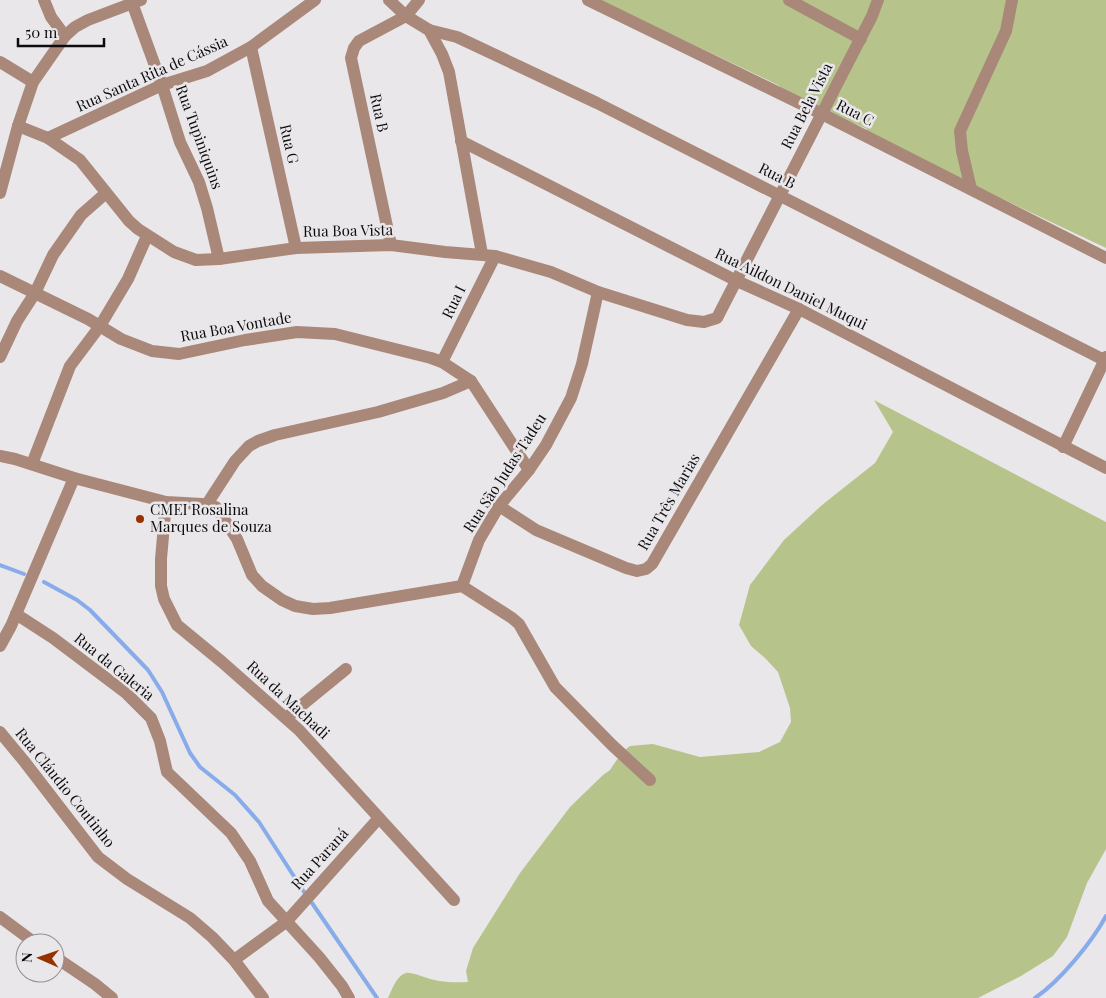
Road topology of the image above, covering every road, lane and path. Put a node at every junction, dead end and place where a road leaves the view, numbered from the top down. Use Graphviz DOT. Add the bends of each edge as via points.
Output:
graph roads {
  1 [pos="44,0"];
  2 [pos="315,0"];
  3 [pos="389,0"];
  4 [pos="419,0"];
  5 [pos="588,0"];
  6 [pos="789,0"];
  7 [pos="878,0"];
  8 [pos="1012,0"];
  9 [pos="134,1"];
  10 [pos="406,16"];
  11 [pos="429,30"];
  12 [pos="65,36"];
  13 [pos="861,39"];
  14 [pos="251,47"];
  15 [pos="0,62"];
  16 [pos="33,82"];
  17 [pos="162,85"];
  18 [pos="822,114"];
  19 [pos="18,126"];
  20 [pos="48,138"];
  21 [pos="461,141"];
  22 [pos="971,189"];
  23 [pos="1,190"];
  24 [pos="106,192"];
  25 [pos="779,195"];
  26 [pos="148,236"];
  27 [pos="391,245"];
  28 [pos="296,248"];
  29 [pos="489,255"];
  30 [pos="1106,258"];
  31 [pos="219,260"];
  32 [pos="0,276"];
  33 [pos="737,281"];
  34 [pos="598,292"];
  35 [pos="35,293"];
  36 [pos="799,309"];
  37 [pos="717,318"];
  38 [pos="100,326"];
  39 [pos="0,357"];
  40 [pos="1105,359"];
  41 [pos="442,362"];
  42 [pos="471,381"];
  43 [pos="1063,447"];
  44 [pos="0,456"];
  45 [pos="32,464"];
  46 [pos="1106,468"];
  47 [pos="529,470"];
  48 [pos="74,478"];
  49 [pos="166,502"];
  50 [pos="207,504"];
  51 [pos="499,506"];
  52 [pos="462,586"];
  53 [pos="9,621"];
  54 [pos="0,646"];
  55 [pos="346,669"];
  56 [pos="286,718"];
  57 [pos="0,732"];
  58 [pos="650,780"];
  59 [pos="379,818"];
  60 [pos="454,900"];
  61 [pos="0,917"];
  62 [pos="286,922"];
  63 [pos="22,933"];
  64 [pos="234,960"];
  65 [pos="65,963"];
  66 [pos="112,998"];
  67 [pos="263,998"];
  68 [pos="348,998"];
  1 -- 12 [label="street"];
  2 -- 14 [label="street, Rua Santa Rita de Cássia"];
  3 -- 10 [label="street"];
  4 -- 10 [label="street"];
  5 -- 18 [label="street, Rua C"];
  6 -- 13 [label="street"];
  7 -- 13 [label="street, Rua Bela Vista"];
  8 -- 22 [label="street" via="1006,31 960,131"];
  9 -- 12 [label="street" via="81,23"];
  9 -- 17 [label="street, Rua Tupiniquins"];
  10 -- 11 [label="street"];
  10 -- 27 [label="street, Rua B" via="359,41 351,58"];
  11 -- 21 [label="street" via="449,72"];
  11 -- 25 [label="street, Rua B" via="450,34 473,44"];
  12 -- 16 [label="street"];
  13 -- 18 [label="street, Rua Bela Vista"];
  14 -- 17 [label="street, Rua Santa Rita de Cássia" via="207,71"];
  14 -- 28 [label="street, Rua G"];
  15 -- 16 [label="street"];
  16 -- 19 [label="street"];
  17 -- 20 [label="street, Rua Santa Rita de Cássia"];
  17 -- 31 [label="street, Rua Tupiniquins" via="180,142 202,190"];
  18 -- 22 [label="street, Rua C"];
  18 -- 25 [label="street, Rua Bela Vista"];
  19 -- 20 [label="street, Rua Boa Vista"];
  19 -- 23 [label="street"];
  20 -- 24 [label="street, Rua Boa Vista" via="84,164"];
  21 -- 29 [label="street"];
  21 -- 33 [label="street, Rua Aildon Daniel Muqui"];
  22 -- 30 [label="street, Rua C"];
  24 -- 26 [label="street, Rua Boa Vista" via="129,221"];
  24 -- 35 [label="street" via="81,215 53,256"];
  25 -- 33 [label="street, Rua Bela Vista"];
  25 -- 40 [label="street, Rua B"];
  26 -- 31 [label="street, Rua Boa Vista" via="188,258"];
  26 -- 38 [label="street" via="128,279"];
  27 -- 28 [label="street, Rua Boa Vista"];
  27 -- 29 [label="street, Rua Boa Vista"];
  28 -- 31 [label="street, Rua Boa Vista"];
  29 -- 34 [label="street, Rua Boa Vista" via="551,272"];
  29 -- 41 [label="street, Rua I"];
  32 -- 35 [label="street, Rua Boa Vontade"];
  33 -- 36 [label="street, Rua Aildon Daniel Muqui"];
  33 -- 37 [label="street, Rua Bela Vista"];
  34 -- 37 [label="street, Rua Boa Vista" via="687,320 704,322"];
  34 -- 47 [label="street, Rua São Judas Tadeu" via="571,398"];
  35 -- 38 [label="street, Rua Boa Vontade"];
  35 -- 39 [label="street"];
  36 -- 43 [label="street, Rua Aildon Daniel Muqui"];
  36 -- 51 [label="street, Rua Três Marias" via="652,564 646,569 626,568 573,546 536,530"];
  38 -- 41 [label="street, Rua Boa Vontade" via="141,348 165,354 313,332 335,334"];
  38 -- 45 [label="street" via="70,366"];
  40 -- 43 [label="street"];
  41 -- 42 [label="street, Rua Boa Vontade"];
  42 -- 47 [label="street, Rua Boa Vontade"];
  42 -- 50 [label="street" via="443,393 378,412 258,441 235,461"];
  43 -- 46 [label="street, Rua Aildon Daniel Muqui"];
  44 -- 45 [label="street"];
  45 -- 48 [label="street"];
  47 -- 51 [label="street, Rua São Judas Tadeu"];
  48 -- 49 [label="street"];
  48 -- 53 [label="street"];
  49 -- 50 [label="street"];
  49 -- 56 [label="street, Rua da Machadi" via="161,586 173,618"];
  50 -- 52 [label="street" via="216,507 237,539 252,575 282,600 295,606 330,608"];
  51 -- 52 [label="street, Rua São Judas Tadeu" via="478,540"];
  52 -- 58 [label="street" via="519,624 555,687"];
  53 -- 54 [label="street"];
  53 -- 62 [label="street, Rua da Galeria" via="52,638 126,693 151,718 168,772 236,839 264,893"];
  55 -- 56 [label="street"];
  56 -- 59 [label="street, Rua da Machadi"];
  57 -- 64 [label="street, Rua Cláudio Coutinho" via="98,857 190,918"];
  59 -- 60 [label="street, Rua da Machadi"];
  59 -- 62 [label="street, Rua Paraná"];
  61 -- 63 [label="street"];
  62 -- 64 [label="street, Rua Paraná"];
  62 -- 68 [label="street, Rua da Galeria" via="342,986"];
  64 -- 67 [label="street, Rua Cláudio Coutinho"];
  65 -- 66 [label="street"];
}
